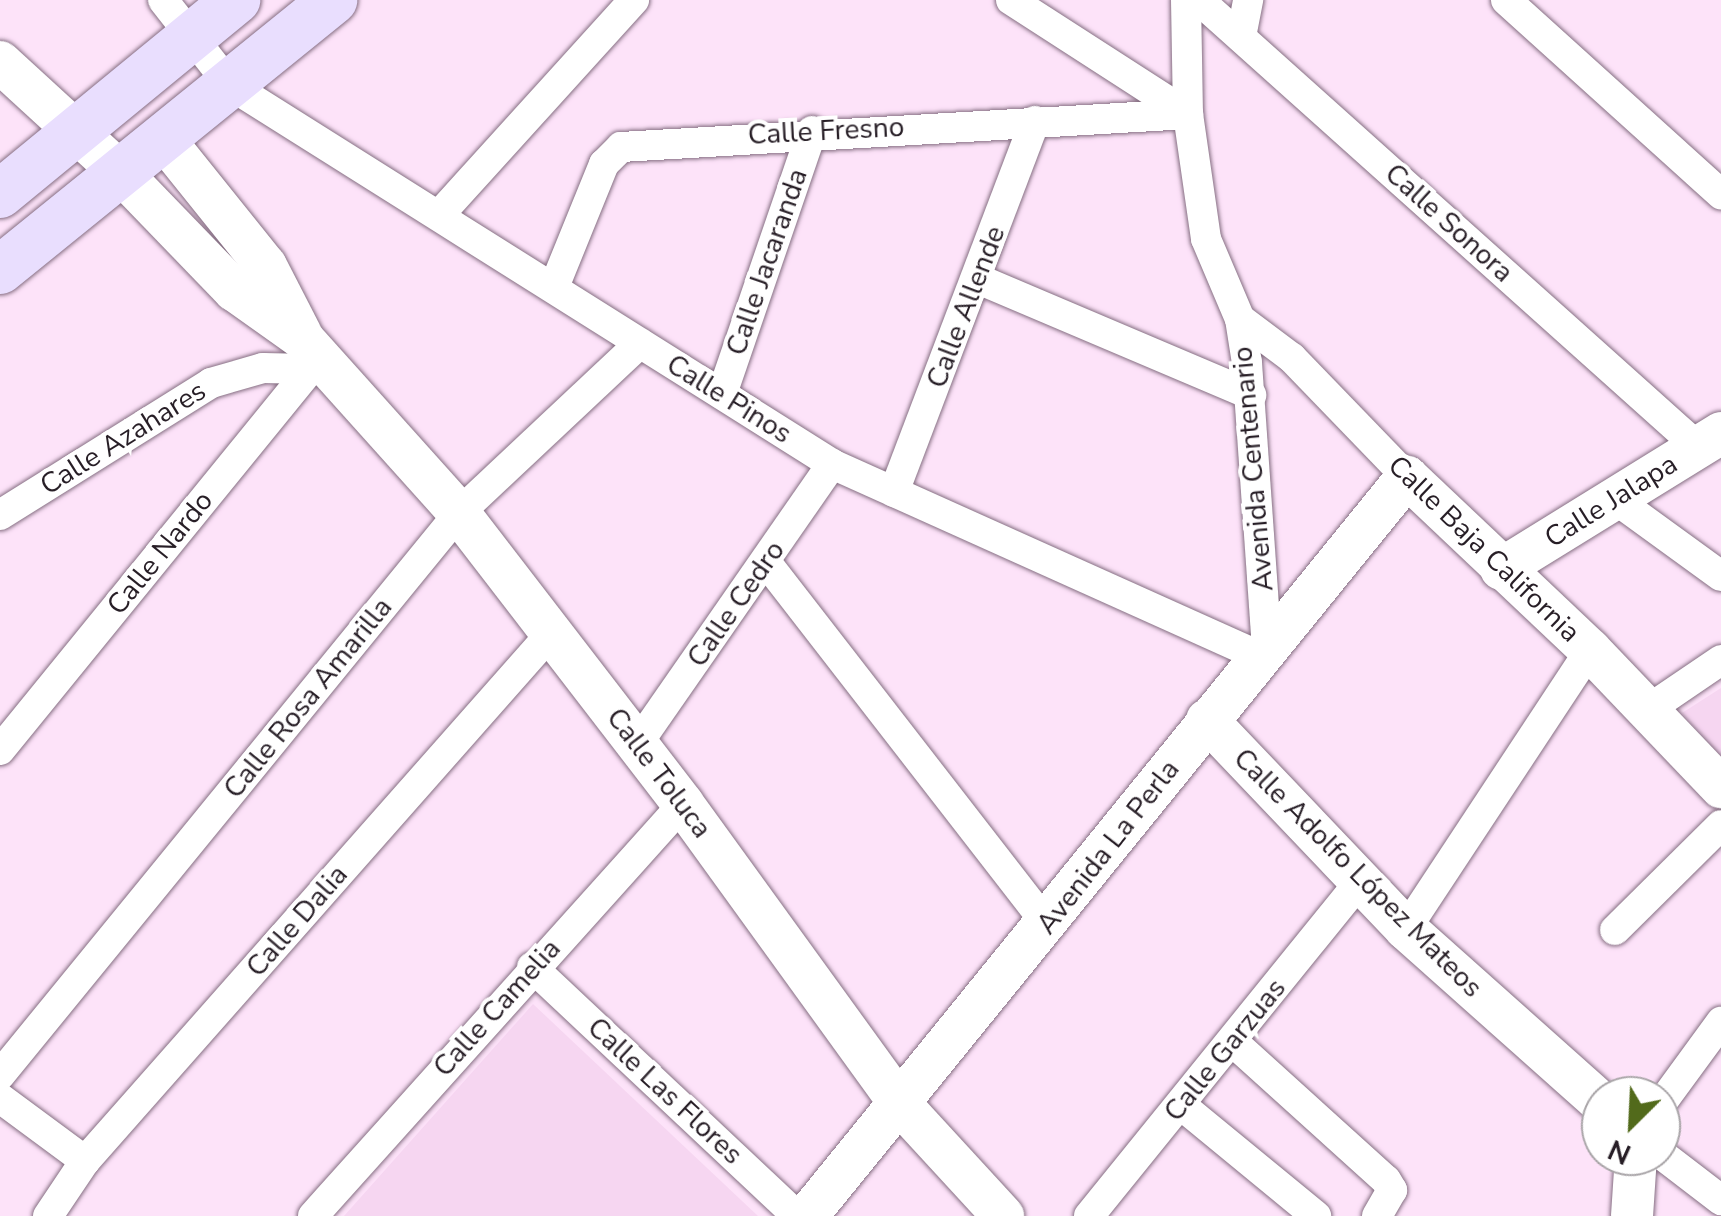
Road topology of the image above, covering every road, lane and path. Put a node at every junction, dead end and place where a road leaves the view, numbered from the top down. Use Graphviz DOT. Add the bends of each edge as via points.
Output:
graph roads {
  1 [pos="236,0"];
  2 [pos="333,0"];
  3 [pos="634,0"];
  4 [pos="1012,0"];
  5 [pos="1186,0"];
  6 [pos="1199,0"];
  7 [pos="1248,0"];
  8 [pos="1506,0"];
  9 [pos="177,18"];
  10 [pos="1241,37"];
  11 [pos="0,62"];
  12 [pos="230,85"];
  13 [pos="1188,114"];
  14 [pos="1035,121"];
  15 [pos="812,131"];
  16 [pos="78,134"];
  17 [pos="164,138"];
  18 [pos="121,173"];
  19 [pos="0,194"];
  20 [pos="1721,194"];
  21 [pos="440,214"];
  22 [pos="0,270"];
  23 [pos="978,279"];
  24 [pos="554,287"];
  25 [pos="1240,319"];
  26 [pos="640,343"];
  27 [pos="311,355"];
  28 [pos="722,394"];
  29 [pos="1251,395"];
  30 [pos="1710,440"];
  31 [pos="832,464"];
  32 [pos="1408,477"];
  33 [pos="894,492"];
  34 [pos="1614,499"];
  35 [pos="459,513"];
  36 [pos="0,515"];
  37 [pos="766,562"];
  38 [pos="1501,569"];
  39 [pos="1721,576"];
  40 [pos="552,631"];
  41 [pos="1590,650"];
  42 [pos="1263,652"];
  43 [pos="1721,660"];
  44 [pos="1649,708"];
  45 [pos="1207,720"];
  46 [pos="638,744"];
  47 [pos="0,750"];
  48 [pos="1721,787"];
  49 [pos="683,804"];
  50 [pos="1721,825"];
  51 [pos="1359,882"];
  52 [pos="1048,925"];
  53 [pos="1406,929"];
  54 [pos="1615,930"];
  55 [pos="532,967"];
  56 [pos="1721,1022"];
  57 [pos="1232,1041"];
  58 [pos="0,1075"];
  59 [pos="1681,1077"];
  60 [pos="1581,1085"];
  61 [pos="0,1098"];
  62 [pos="901,1104"];
  63 [pos="1181,1105"];
  64 [pos="85,1161"];
  65 [pos="1681,1169"];
  66 [pos="1635,1176"];
  67 [pos="1721,1200"];
  68 [pos="48,1216"];
  69 [pos="313,1216"];
  70 [pos="797,1216"];
  71 [pos="807,1216"];
  72 [pos="1003,1216"];
  73 [pos="1088,1216"];
  74 [pos="1316,1216"];
  75 [pos="1376,1216"];
  76 [pos="1632,1216"];
  1 -- 9 [label="main road"];
  2 -- 12 [label="main road"];
  3 -- 21 [label="street"];
  4 -- 13 [label="street"];
  5 -- 13 [label="street, Avenida Centenario"];
  6 -- 10 [label="street, Calle Sonora"];
  7 -- 10 [label="street"];
  8 -- 20 [label="street"];
  9 -- 12 [label="street"];
  9 -- 16 [label="main road"];
  10 -- 30 [label="street, Calle Sonora"];
  11 -- 16 [label="main road, Calle Toluca"];
  12 -- 17 [label="main road"];
  12 -- 21 [label="street, Calle Pinos"];
  13 -- 14 [label="street, Calle Fresno"];
  13 -- 25 [label="street, Avenida Centenario" via="1206,239"];
  14 -- 15 [label="street, Calle Fresno"];
  14 -- 23 [label="street, Calle Allende"];
  15 -- 24 [label="street, Calle Fresno" via="622,147 604,164"];
  15 -- 28 [label="street, Calle Jacaranda"];
  16 -- 18 [label="main road, Calle Toluca"];
  16 -- 19 [label="main road"];
  17 -- 18 [label="main road"];
  17 -- 27 [label="main road, Calle Toluca" via="266,266"];
  18 -- 22 [label="main road"];
  18 -- 27 [label="main road, Calle Toluca" via="234,290"];
  21 -- 24 [label="street, Calle Pinos"];
  23 -- 29 [label="street"];
  23 -- 33 [label="street, Calle Allende"];
  24 -- 26 [label="street, Calle Pinos"];
  25 -- 29 [label="street, Avenida Centenario"];
  25 -- 32 [label="street, Calle Baja California" via="1292,358"];
  26 -- 28 [label="street, Calle Pinos"];
  26 -- 35 [label="street, Calle Rosa Amarilla"];
  27 -- 35 [label="main road, Calle Toluca"];
  27 -- 36 [label="street, Calle Azahares" via="211,382"];
  27 -- 47 [label="street, Calle Nardo"];
  28 -- 31 [label="street, Calle Pinos"];
  29 -- 42 [label="street, Avenida Centenario"];
  30 -- 34 [label="main road, Calle Jalapa"];
  31 -- 33 [label="street, Calle Pinos"];
  31 -- 37 [label="street, Calle Cedro"];
  32 -- 38 [label="main road, Calle Baja California"];
  32 -- 42 [label="main road, Avenida La Perla"];
  33 -- 42 [label="street, Calle Pinos"];
  34 -- 38 [label="main road, Calle Jalapa"];
  34 -- 39 [label="street"];
  35 -- 40 [label="main road, Calle Toluca"];
  35 -- 58 [label="street, Calle Rosa Amarilla"];
  37 -- 46 [label="street, Calle Cedro"];
  37 -- 52 [label="street"];
  38 -- 41 [label="main road, Calle Baja California"];
  40 -- 46 [label="main road, Calle Toluca"];
  40 -- 64 [label="street, Calle Dalia"];
  41 -- 44 [label="main road, Calle Baja California"];
  41 -- 53 [label="street"];
  42 -- 45 [label="main road, Avenida La Perla"];
  43 -- 44 [label="street"];
  44 -- 48 [label="main road, Calle Baja California"];
  45 -- 51 [label="main road, Calle Adolfo López Mateos"];
  45 -- 52 [label="main road, Avenida La Perla"];
  46 -- 49 [label="main road, Calle Toluca"];
  49 -- 55 [label="street, Calle Camelia"];
  49 -- 62 [label="main road, Calle Toluca"];
  50 -- 54 [label="street"];
  51 -- 53 [label="main road, Calle Adolfo López Mateos"];
  51 -- 57 [label="street, Calle Garzuas"];
  52 -- 62 [label="main road, Avenida La Perla"];
  53 -- 60 [label="main road, Calle Adolfo López Mateos"];
  55 -- 69 [label="street, Calle Camelia"];
  55 -- 70 [label="street, Calle Las Flores"];
  56 -- 59 [label="street"];
  57 -- 63 [label="street, Calle Garzuas"];
  57 -- 75 [label="street" via="1386,1180 1392,1190"];
  61 -- 64 [label="street"];
  62 -- 71 [label="main road, Avenida La Perla"];
  62 -- 72 [label="main road, Calle Toluca"];
  63 -- 73 [label="street, Calle Garzuas"];
  63 -- 74 [label="street"];
  64 -- 68 [label="street, Calle Dalia"];
  65 -- 67 [label="street"];
  66 -- 76 [label="main road"];
}
